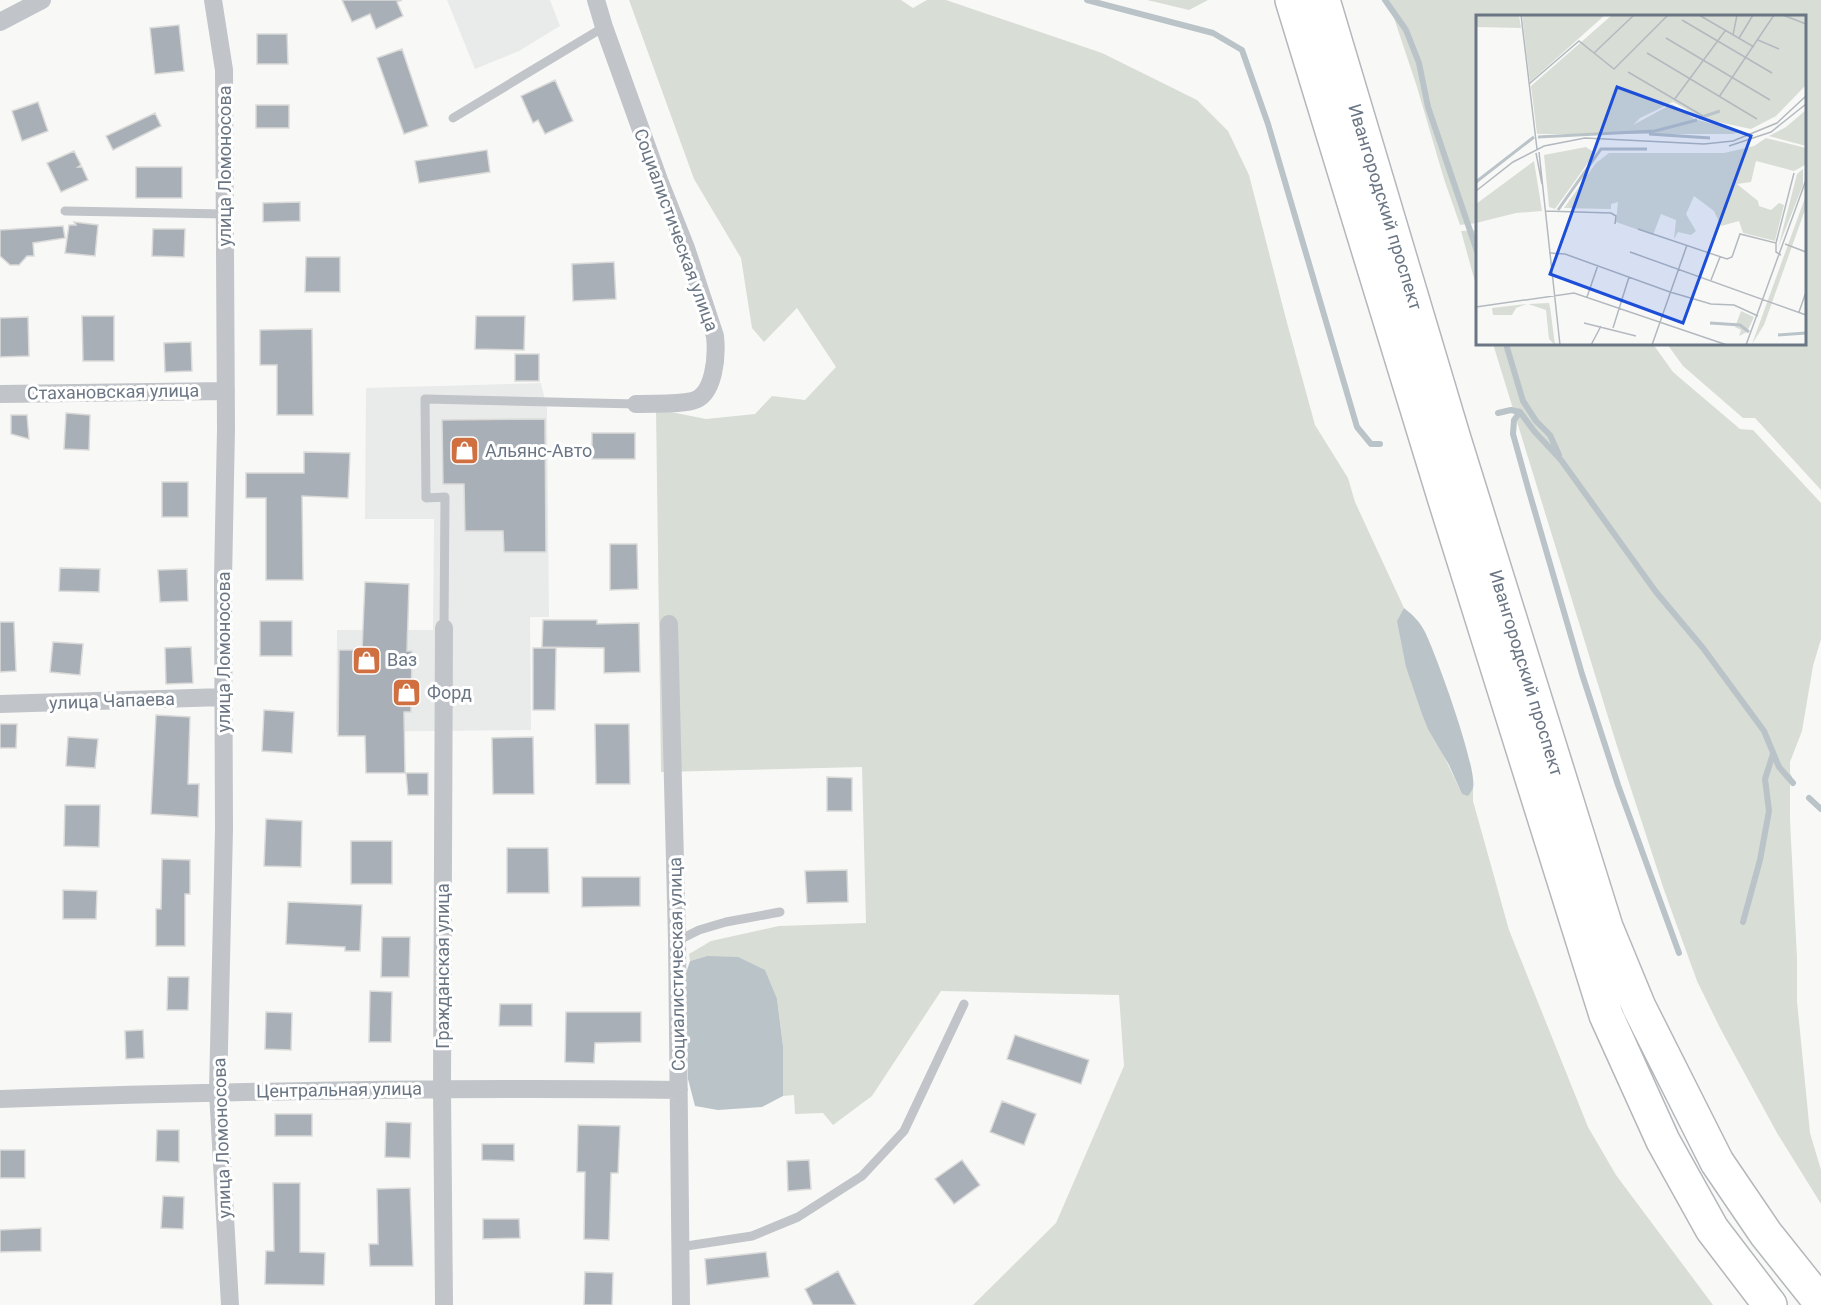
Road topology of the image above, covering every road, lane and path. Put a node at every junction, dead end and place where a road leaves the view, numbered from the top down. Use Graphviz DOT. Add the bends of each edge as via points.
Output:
graph roads {
  1 [pos="42,0"];
  2 [pos="213,0"];
  3 [pos="596,0"];
  4 [pos="1292,0"];
  5 [pos="1323,0"];
  6 [pos="0,22"];
  7 [pos="604,27"];
  8 [pos="453,118"];
  9 [pos="65,211"];
  10 [pos="225,214"];
  11 [pos="226,391"];
  12 [pos="0,394"];
  13 [pos="636,404"];
  14 [pos="669,624"];
  15 [pos="444,628"];
  16 [pos="224,697"];
  17 [pos="0,704"];
  18 [pos="780,912"];
  19 [pos="677,941"];
  20 [pos="964,1004"];
  21 [pos="442,1089"];
  22 [pos="679,1089"];
  23 [pos="218,1092"];
  24 [pos="0,1099"];
  25 [pos="680,1247"];
  26 [pos="1821,1303"];
  27 [pos="230,1305"];
  28 [pos="444,1305"];
  29 [pos="681,1305"];
  30 [pos="1770,1305"];
  1 -- 6 [label="street"];
  2 -- 10 [label="street, улица Ломоносова" via="224,70"];
  3 -- 7 [label="street, Социалистическая улица"];
  4 -- 30 [label="highway, Ивангородский проспект" via="1606,1015 1663,1141 1712,1229"];
  5 -- 26 [label="highway, Ивангородский проспект" via="1457,450 1606,927 1639,1007 1717,1162 1766,1234"];
  7 -- 8 [label="lane"];
  7 -- 13 [label="street, Социалистическая улица" via="715,336 708,389 694,401"];
  9 -- 10 [label="lane"];
  10 -- 11 [label="street, улица Ломоносова"];
  11 -- 12 [label="street, Стахановская улица"];
  11 -- 16 [label="street, улица Ломоносова"];
  13 -- 15 [label="lane" via="425,399 426,498 445,497"];
  14 -- 19 [label="street, Социалистическая улица"];
  15 -- 21 [label="street, Гражданская улица"];
  16 -- 17 [label="street, улица Чапаева"];
  16 -- 23 [label="street, улица Ломоносова"];
  18 -- 19 [label="lane" via="726,922"];
  19 -- 22 [label="street, Социалистическая улица"];
  20 -- 25 [label="lane" via="904,1131 862,1176 798,1217 752,1236"];
  21 -- 22 [label="street, Центральная улица"];
  21 -- 23 [label="street, Центральная улица"];
  21 -- 28 [label="street, Гражданская улица"];
  22 -- 25 [label="street, Социалистическая улица"];
  23 -- 24 [label="street, Центральная улица"];
  23 -- 27 [label="street, улица Ломоносова"];
  25 -- 29 [label="street, Социалистическая улица"];
}
